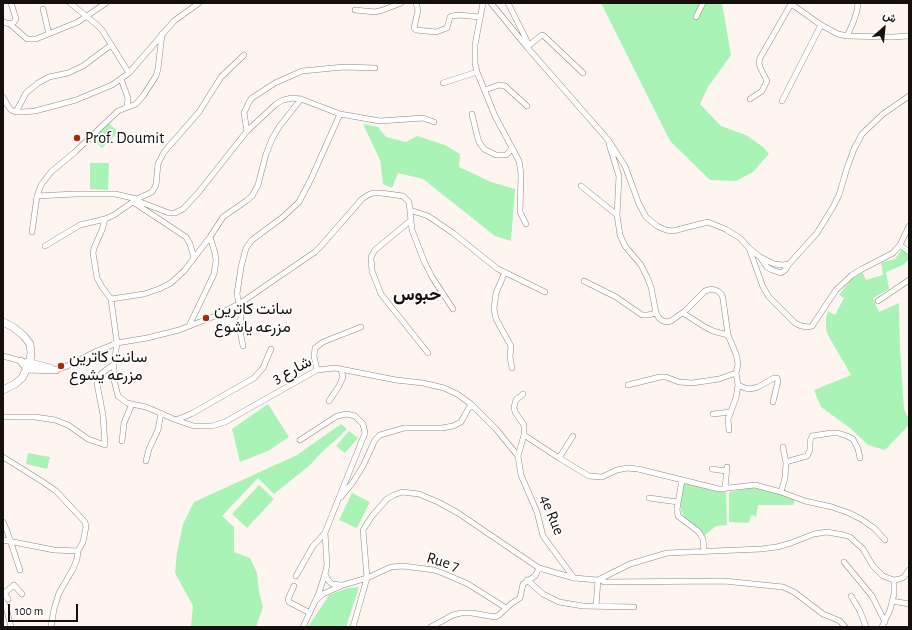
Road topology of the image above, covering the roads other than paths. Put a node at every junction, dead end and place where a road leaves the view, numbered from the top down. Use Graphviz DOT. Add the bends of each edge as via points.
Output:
graph roads {
  1 [pos="11,3"];
  2 [pos="70,3"];
  3 [pos="106,3"];
  4 [pos="199,3"];
  5 [pos="401,3"];
  6 [pos="416,3"];
  7 [pos="483,3"];
  8 [pos="491,3"];
  9 [pos="508,3"];
  10 [pos="704,3"];
  11 [pos="858,3"];
  12 [pos="790,4"];
  13 [pos="43,9"];
  14 [pos="355,10"];
  15 [pos="87,17"];
  16 [pos="480,17"];
  17 [pos="696,17"];
  18 [pos="3,22"];
  19 [pos="10,24"];
  20 [pos="821,25"];
  21 [pos="49,34"];
  22 [pos="162,34"];
  23 [pos="847,36"];
  24 [pos="909,36"];
  25 [pos="111,45"];
  26 [pos="528,46"];
  27 [pos="244,55"];
  28 [pos="375,68"];
  29 [pos="477,72"];
  30 [pos="129,73"];
  31 [pos="583,73"];
  32 [pos="121,79"];
  33 [pos="444,83"];
  34 [pos="484,90"];
  35 [pos="909,96"];
  36 [pos="3,97"];
  37 [pos="750,99"];
  38 [pos="301,100"];
  39 [pos="782,101"];
  40 [pos="527,106"];
  41 [pos="127,107"];
  42 [pos="16,112"];
  43 [pos="340,114"];
  44 [pos="472,114"];
  45 [pos="434,122"];
  46 [pos="247,131"];
  47 [pos="609,141"];
  48 [pos="512,149"];
  49 [pos="581,186"];
  50 [pos="37,196"];
  51 [pos="135,200"];
  52 [pos="410,210"];
  53 [pos="617,215"];
  54 [pos="105,219"];
  55 [pos="410,221"];
  56 [pos="526,224"];
  57 [pos="909,226"];
  58 [pos="32,232"];
  59 [pos="210,237"];
  60 [pos="900,245"];
  61 [pos="45,246"];
  62 [pos="749,248"];
  63 [pos="909,252"];
  64 [pos="194,258"];
  65 [pos="505,272"];
  66 [pos="909,280"];
  67 [pos="584,281"];
  68 [pos="545,292"];
  69 [pos="111,299"];
  70 [pos="878,301"];
  71 [pos="240,304"];
  72 [pos="453,309"];
  73 [pos="656,313"];
  74 [pos="683,313"];
  75 [pos="3,322"];
  76 [pos="189,326"];
  77 [pos="360,327"];
  78 [pos="728,335"];
  79 [pos="117,342"];
  80 [pos="243,346"];
  81 [pos="271,349"];
  82 [pos="428,353"];
  83 [pos="3,356"];
  84 [pos="21,362"];
  85 [pos="30,362"];
  86 [pos="114,364"];
  87 [pos="512,368"];
  88 [pos="27,369"];
  89 [pos="56,370"];
  90 [pos="317,370"];
  91 [pos="341,370"];
  92 [pos="736,373"];
  93 [pos="628,385"];
  94 [pos="738,385"];
  95 [pos="3,390"];
  96 [pos="523,394"];
  97 [pos="329,401"];
  98 [pos="773,402"];
  99 [pos="132,404"];
  100 [pos="471,404"];
  101 [pos="731,412"];
  102 [pos="161,413"];
  103 [pos="713,414"];
  104 [pos="3,417"];
  105 [pos="176,420"];
  106 [pos="729,430"];
  107 [pos="524,435"];
  108 [pos="573,436"];
  109 [pos="300,440"];
  110 [pos="122,441"];
  111 [pos="783,447"];
  112 [pos="518,456"];
  113 [pos="3,457"];
  114 [pos="558,458"];
  115 [pos="860,458"];
  116 [pos="146,461"];
  117 [pos="786,463"];
  118 [pos="712,469"];
  119 [pos="682,480"];
  120 [pos="725,488"];
  121 [pos="781,492"];
  122 [pos="650,498"];
  123 [pos="338,501"];
  124 [pos="678,502"];
  125 [pos="3,522"];
  126 [pos="326,533"];
  127 [pos="3,540"];
  128 [pos="885,540"];
  129 [pos="10,542"];
  130 [pos="78,551"];
  131 [pos="704,551"];
  132 [pos="844,562"];
  133 [pos="539,568"];
  134 [pos="20,570"];
  135 [pos="909,570"];
  136 [pos="325,574"];
  137 [pos="296,576"];
  138 [pos="367,578"];
  139 [pos="574,578"];
  140 [pos="599,579"];
  141 [pos="528,580"];
  142 [pos="894,580"];
  143 [pos="343,585"];
  144 [pos="294,586"];
  145 [pos="3,594"];
  146 [pos="22,594"];
  147 [pos="851,596"];
  148 [pos="5,600"];
  149 [pos="315,601"];
  150 [pos="892,601"];
  151 [pos="909,604"];
  152 [pos="596,606"];
  153 [pos="634,607"];
  154 [pos="506,608"];
  155 [pos="310,613"];
  156 [pos="885,622"];
  157 [pos="11,627"];
  158 [pos="51,627"];
  159 [pos="303,627"];
  160 [pos="353,627"];
  161 [pos="431,627"];
  162 [pos="845,627"];
  163 [pos="866,627"];
  164 [pos="882,627"];
  1 -- 19 [label="street" via="16,19"];
  2 -- 15 [label="street"];
  3 -- 15 [label="street"];
  4 -- 22 [label="street" via="174,21"];
  5 -- 14 [label="street" via="375,12"];
  6 -- 16 [label="street" via="416,30 436,32 447,28 452,16"];
  7 -- 16 [label="street"];
  8 -- 26 [label="street"];
  9 -- 26 [label="street"];
  10 -- 17 [label="street"];
  11 -- 23 [label="street"];
  12 -- 20 [label="street"];
  12 -- 37 [label="street" via="760,58 760,67 767,80 765,86"];
  13 -- 21 [label="street"];
  15 -- 21 [label="street"];
  15 -- 25 [label="street" via="102,30"];
  16 -- 29 [label="street" via="474,56"];
  18 -- 19 [label="street"];
  19 -- 21 [label="street" via="27,39"];
  20 -- 23 [label="street"];
  20 -- 39 [label="street"];
  22 -- 30 [label="street"];
  22 -- 41 [label="street" via="156,76 139,102"];
  23 -- 24 [label="street"];
  25 -- 30 [label="street"];
  25 -- 42 [label="street" via="83,66 38,83 26,93"];
  26 -- 31 [label="street" via="542,35"];
  26 -- 47 [label="street"];
  27 -- 51 [label="street" via="221,77 199,112 164,152 158,164 154,190"];
  28 -- 46 [label="street" via="344,67 302,71 275,83 249,102 244,113"];
  29 -- 33 [label="street"];
  29 -- 34 [label="street"];
  30 -- 32 [label="street"];
  32 -- 41 [label="street" via="127,96"];
  32 -- 42 [label="street" via="76,100 35,111"];
  34 -- 40 [label="street" via="499,85 505,86"];
  34 -- 48 [label="street"];
  35 -- 62 [label="street" via="882,114 862,134 833,208 817,233 783,272 778,273 767,267"];
  36 -- 42 [label="street" via="10,109"];
  38 -- 43 [label="street"];
  38 -- 46 [label="street" via="292,98 276,104"];
  38 -- 59 [label="street" via="272,139 258,185 252,196 223,216"];
  41 -- 50 [label="street" via="111,117 51,172"];
  43 -- 45 [label="street" via="380,121 423,118"];
  43 -- 71 [label="street" via="312,180 299,202 283,218 252,240 246,248 238,288"];
  44 -- 48 [label="street" via="479,142 484,149 496,155 506,155"];
  46 -- 51 [label="street" via="198,193 180,211 169,213"];
  47 -- 53 [label="street" via="618,176"];
  47 -- 62 [label="street" via="625,166 646,217 657,226 672,231 708,222 740,238"];
  48 -- 56 [label="street" via="520,168 519,206"];
  49 -- 53 [label="street"];
  50 -- 51 [label="street" via="115,194"];
  50 -- 58 [label="street"];
  51 -- 54 [label="street"];
  51 -- 64 [label="street" via="186,237"];
  52 -- 55 [label="street"];
  52 -- 65 [label="street" via="428,216"];
  52 -- 71 [label="street" via="409,202 403,196 381,193 368,195 318,249"];
  53 -- 73 [label="street" via="620,235 625,246 641,265 651,287"];
  54 -- 61 [label="street" via="80,226"];
  54 -- 69 [label="street" via="93,253 97,278"];
  55 -- 72 [label="street" via="424,261"];
  55 -- 82 [label="street" via="375,250 371,257 372,270 381,294"];
  57 -- 60 [label="street"];
  59 -- 64 [label="street"];
  59 -- 76 [label="street" via="216,261 214,274"];
  60 -- 62 [label="street" via="888,257 852,275 836,290 814,324 809,327 795,323 769,297"];
  60 -- 63 [label="street"];
  64 -- 69 [label="street" via="184,271 159,289"];
  65 -- 68 [label="street"];
  65 -- 87 [label="street" via="496,293 494,309 496,319 511,346"];
  66 -- 70 [label="street"];
  67 -- 73 [label="street" via="616,297 642,315"];
  69 -- 79 [label="street, شارع 3"];
  71 -- 76 [label="street"];
  71 -- 80 [label="street"];
  73 -- 74 [label="street" via="667,322"];
  74 -- 78 [label="street" via="713,331"];
  74 -- 78 [label="street" via="705,291 715,289 723,298"];
  75 -- 85 [label="highway" via="20,332 27,340 31,348"];
  76 -- 79 [label="street" via="151,337"];
  77 -- 90 [label="street" via="323,342 315,348"];
  78 -- 92 [label="street" via="738,360"];
  79 -- 86 [label="street, شارع 3"];
  79 -- 89 [label="street"];
  81 -- 105 [label="street" via="258,375"];
  83 -- 84 [label="street"];
  84 -- 85 [label="highway"];
  84 -- 88 [label="highway"];
  85 -- 88 [label="highway"];
  85 -- 89 [label="highway"];
  86 -- 99 [label="street, شارع 3" via="118,396"];
  86 -- 104 [label="street" via="101,374 97,384 105,446 55,420"];
  88 -- 89 [label="highway"];
  88 -- 95 [label="highway" via="15,384"];
  90 -- 91 [label="street, شارع 3"];
  90 -- 105 [label="street, شارع 3" via="219,425 198,427"];
  91 -- 97 [label="street" via="343,377"];
  91 -- 100 [label="street, شارع 3" via="431,385 457,394"];
  92 -- 93 [label="street" via="719,379 692,383 660,377"];
  92 -- 94 [label="street"];
  94 -- 98 [label="street" via="750,389 777,378"];
  94 -- 101 [label="street"];
  96 -- 107 [label="street" via="516,400 514,407 524,425"];
  99 -- 102 [label="street, شارع 3" via="146,406"];
  99 -- 110 [label="street" via="124,423"];
  100 -- 112 [label="street, شارع 3"];
  100 -- 123 [label="street" via="461,422 453,426 404,428 380,435 353,482"];
  101 -- 103 [label="street"];
  101 -- 106 [label="street" via="728,419"];
  102 -- 105 [label="street, شارع 3"];
  102 -- 116 [label="street" via="158,430"];
  107 -- 112 [label="street"];
  107 -- 114 [label="street"];
  108 -- 114 [label="street"];
  109 -- 123 [label="street" via="337,416 355,416 363,424 366,433"];
  111 -- 117 [label="street"];
  112 -- 139 [label="street, 4e Rue" via="521,475 537,512 543,536"];
  113 -- 130 [label="street" via="50,487 85,522 84,538"];
  114 -- 119 [label="street" via="589,476 602,477 627,468"];
  115 -- 117 [label="street" via="853,440 832,433 812,436 807,456"];
  117 -- 121 [label="street"];
  118 -- 120 [label="street" via="726,469"];
  119 -- 120 [label="street" via="719,489"];
  119 -- 124 [label="street"];
  120 -- 121 [label="street" via="755,485"];
  121 -- 128 [label="street" via="849,513 874,528"];
  122 -- 124 [label="street"];
  123 -- 126 [label="street"];
  124 -- 131 [label="street" via="678,516 699,532 703,539"];
  125 -- 129 [label="street"];
  126 -- 136 [label="street"];
  126 -- 137 [label="street" via="313,546"];
  127 -- 129 [label="street"];
  129 -- 130 [label="street" via="54,550"];
  129 -- 134 [label="street"];
  130 -- 158 [label="street" via="73,569 58,593"];
  131 -- 140 [label="street" via="653,556"];
  131 -- 142 [label="street" via="772,548 814,534 835,533 850,537 863,549 882,576"];
  132 -- 156 [label="street" via="872,596"];
  133 -- 138 [label="street" via="438,502 406,492 387,499 365,526 363,538"];
  133 -- 139 [label="street"];
  133 -- 141 [label="street" via="535,576"];
  135 -- 142 [label="street" via="904,577"];
  136 -- 143 [label="street" via="332,584"];
  136 -- 149 [label="street"];
  138 -- 143 [label="street, Rue 7"];
  138 -- 154 [label="street, Rue 7" via="391,567 434,570 468,584"];
  138 -- 160 [label="street"];
  139 -- 140 [label="street"];
  140 -- 152 [label="street"];
  140 -- 162 [label="street" via="604,582 724,581 783,587 794,592 823,614 840,621"];
  141 -- 152 [label="street" via="543,594 559,602"];
  141 -- 154 [label="street" via="521,587 520,598"];
  142 -- 150 [label="street"];
  143 -- 149 [label="street, Rue 7" via="323,594"];
  144 -- 155 [label="street" via="289,602"];
  145 -- 146 [label="street" via="14,585"];
  145 -- 148 [label="street"];
  147 -- 163 [label="street"];
  148 -- 157 [label="street"];
  149 -- 155 [label="street"];
  150 -- 151 [label="street"];
  150 -- 156 [label="street"];
  152 -- 153 [label="street"];
  154 -- 161 [label="street" via="495,617 472,613 453,615"];
  155 -- 159 [label="street"];
  156 -- 164 [label="street"];
}
